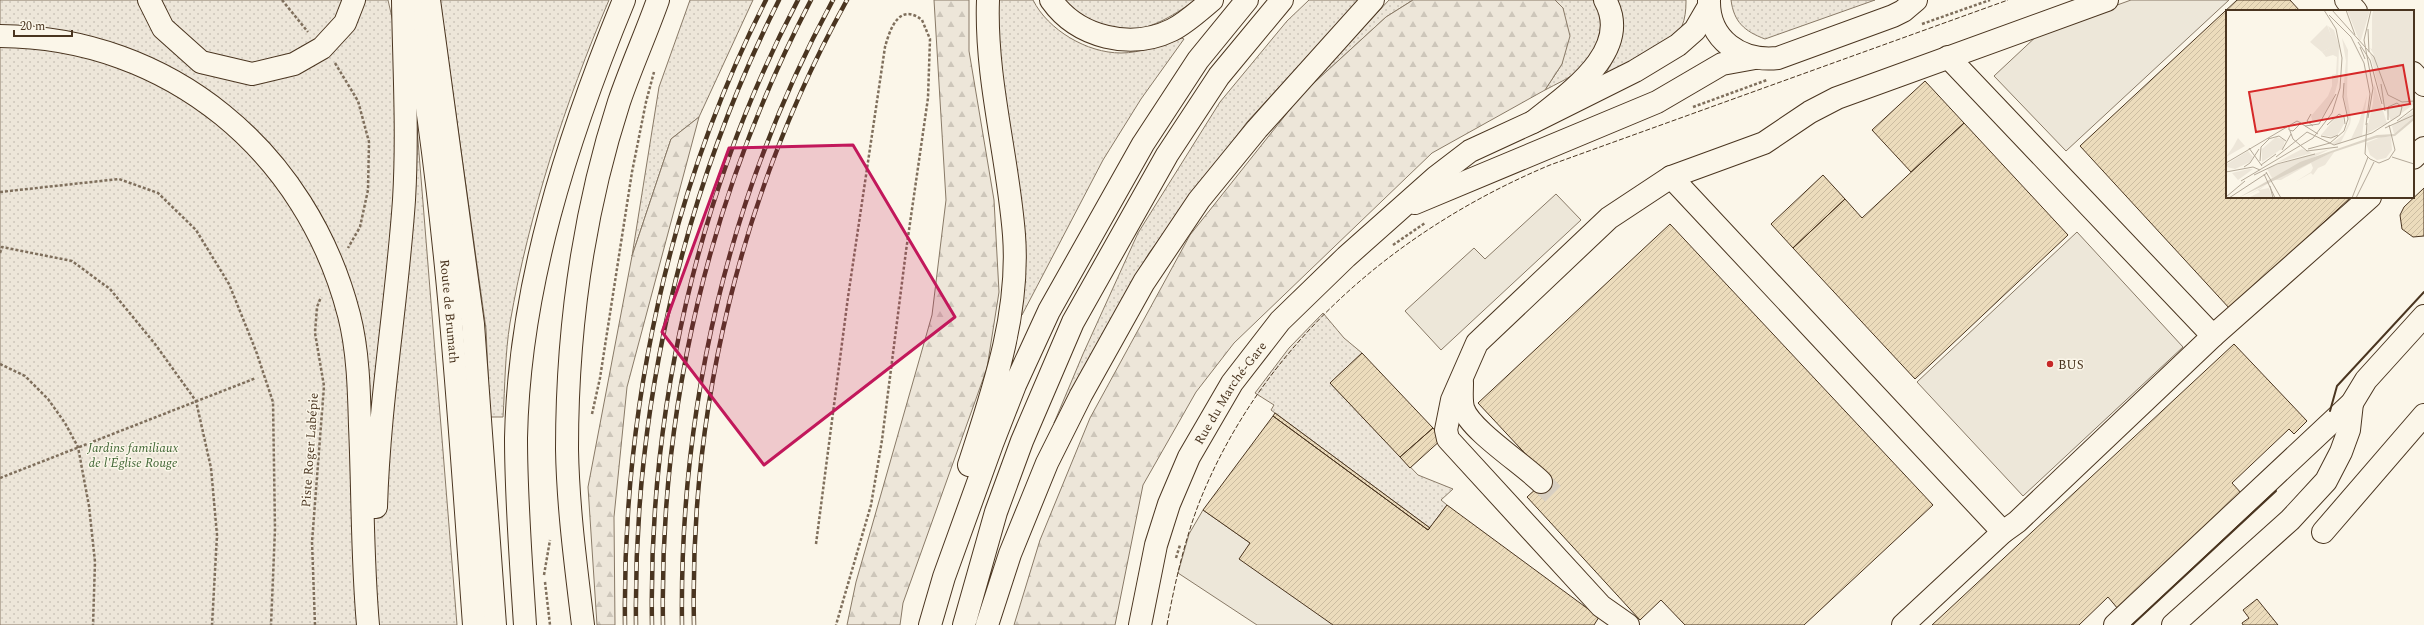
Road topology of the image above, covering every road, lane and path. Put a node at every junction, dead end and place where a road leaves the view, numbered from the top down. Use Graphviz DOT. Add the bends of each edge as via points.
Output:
graph roads {
  1 [pos="149,0"];
  2 [pos="282,0"];
  3 [pos="354,0"];
  4 [pos="403,0"];
  5 [pos="410,0"];
  6 [pos="429,0"];
  7 [pos="624,0"];
  8 [pos="658,0"];
  9 [pos="988,0"];
  10 [pos="1051,0"];
  11 [pos="1212,0"];
  12 [pos="1247,0"];
  13 [pos="1282,0"];
  14 [pos="1373,0"];
  15 [pos="1605,0"];
  16 [pos="1990,0"];
  17 [pos="2107,0"];
  18 [pos="2346,0"];
  19 [pos="1915,2"];
  20 [pos="1709,3"];
  21 [pos="2355,10"];
  22 [pos="1920,25"];
  23 [pos="0,36"];
  24 [pos="312,36"];
  25 [pos="1948,56"];
  26 [pos="331,58"];
  27 [pos="1755,58"];
  28 [pos="656,66"];
  29 [pos="2414,74"];
  30 [pos="1772,78"];
  31 [pos="2424,85"];
  32 [pos="1691,108"];
  33 [pos="1533,122"];
  34 [pos="2424,148"];
  35 [pos="2414,157"];
  36 [pos="1672,177"];
  37 [pos="0,192"];
  38 [pos="2369,198"];
  39 [pos="1401,209"];
  40 [pos="1427,222"];
  41 [pos="1389,248"];
  42 [pos="346,250"];
  43 [pos="0,253"];
  44 [pos="322,293"];
  45 [pos="2424,316"];
  46 [pos="2213,336"];
  47 [pos="0,364"];
  48 [pos="256,378"];
  49 [pos="1462,378"];
  50 [pos="196,401"];
  51 [pos="2352,404"];
  52 [pos="592,414"];
  53 [pos="2424,415"];
  54 [pos="78,447"];
  55 [pos="0,478"];
  56 [pos="1541,482"];
  57 [pos="2003,532"];
  58 [pos="2323,532"];
  59 [pos="1181,538"];
  60 [pos="550,540"];
  61 [pos="816,544"];
  62 [pos="1176,561"];
  63 [pos="944,578"];
  64 [pos="524,599"];
  65 [pos="93,625"];
  66 [pos="212,625"];
  67 [pos="271,625"];
  68 [pos="315,625"];
  69 [pos="368,625"];
  70 [pos="379,625"];
  71 [pos="474,625"];
  72 [pos="495,625"];
  73 [pos="525,625"];
  74 [pos="529,625"];
  75 [pos="550,625"];
  76 [pos="583,625"];
  77 [pos="836,625"];
  78 [pos="930,625"];
  79 [pos="964,625"];
  80 [pos="987,625"];
  81 [pos="1140,625"];
  82 [pos="1628,625"];
  83 [pos="1903,625"];
  84 [pos="2115,625"];
  85 [pos="2173,625"];
  1 -- 3 [label="main road" via="163,28 201,62 252,74 294,64 322,48 345,23"];
  2 -- 24 [label="path"];
  4 -- 70 [label="main road" via="406,153 404,201 377,481 376,576"];
  5 -- 71 [label="main road, Route de Brumath" via="425,84 452,321"];
  6 -- 72 [label="main road" via="473,324"];
  7 -- 64 [label="main road" via="574,130 528,312 516,438"];
  8 -- 76 [label="main road" via="620,101 605,152 582,261 573,332 567,450 572,528"];
  9 -- 63 [label="main road" via="990,49 1014,236 1014,288 1005,343 957,508"];
  10 -- 11 [label="main road" via="1063,15 1078,26 1116,39 1135,39 1155,36 1173,29"];
  12 -- 63 [label="main road" via="1198,60 1143,144 1049,311 1015,385"];
  13 -- 79 [label="main road" via="1219,76 1167,155 1073,322 1022,441 996,512"];
  14 -- 80 [label="main road" via="1256,128 1199,200 1144,282 1081,395 1047,464 1010,554"];
  15 -- 33 [label="main road" via="1611,28 1609,42 1594,69"];
  16 -- 22 [label="path"];
  17 -- 25 [label="main road"];
  18 -- 21 [label="main road"];
  19 -- 27 [label="main road" via="1893,16 1778,58"];
  20 -- 27 [label="main road" via="1714,26 1728,44 1744,56"];
  20 -- 33 [label="main road" via="1695,30 1678,45 1635,71"];
  23 -- 69 [label="main road" via="28,36 78,44 126,58 170,80 212,106 251,139 284,176 307,210 330,254 350,316 356,355 363,577"];
  25 -- 36 [label="main road" via="1823,105 1754,148"];
  25 -- 46 [label="main road"];
  26 -- 42 [label="path" via="358,101 369,142 366,197 360,227"];
  27 -- 39 [label="main road" via="1722,64 1657,102"];
  28 -- 52 [label="path" via="634,159 600,378"];
  29 -- 31 [label="main road"];
  30 -- 32 [label="path"];
  33 -- 39 [label="main road, Rue du Marché-Gare" via="1470,151"];
  34 -- 35 [label="main road"];
  36 -- 49 [label="main road" via="1609,218 1486,332 1471,353"];
  36 -- 57 [label="main road"];
  37 -- 67 [label="path" via="119,179 158,193 196,230 229,284 273,402 275,529"];
  38 -- 46 [label="main road"];
  39 -- 81 [label="main road, Rue du Marché-Gare" via="1315,284 1280,321 1232,383 1190,457 1169,504 1156,545"];
  40 -- 41 [label="path"];
  43 -- 50 [label="path" via="2,247 72,261 110,289 155,344"];
  44 -- 68 [label="path, Piste Roger Labépie" via="317,308 315,333 324,386 312,542"];
  45 -- 51 [label="main road" via="2366,380"];
  46 -- 57 [label="main road" via="2017,522"];
  47 -- 54 [label="path" via="25,376 48,399 65,422"];
  48 -- 50 [label="path"];
  49 -- 56 [label="main road" via="1462,406 1468,416"];
  49 -- 82 [label="main road" via="1452,400 1446,430 1450,442 1601,606"];
  50 -- 54 [label="path"];
  50 -- 66 [label="path" via="211,468 217,535"];
  51 -- 84 [label="main road"];
  51 -- 85 [label="main road" via="2349,430 2326,481 2290,520"];
  53 -- 58 [label="main road"];
  54 -- 55 [label="path"];
  54 -- 65 [label="path" via="89,506 95,562"];
  57 -- 83 [label="main road"];
  59 -- 62 [label="path"];
  60 -- 75 [label="path" via="544,567"];
  61 -- 77 [label="path" via="848,297 885,47 894,22 901,16 910,14 922,20 930,39 928,98 871,505"];
  63 -- 78 [label="main road"];
  64 -- 73 [label="main road"];
  64 -- 74 [label="main road"];
}
